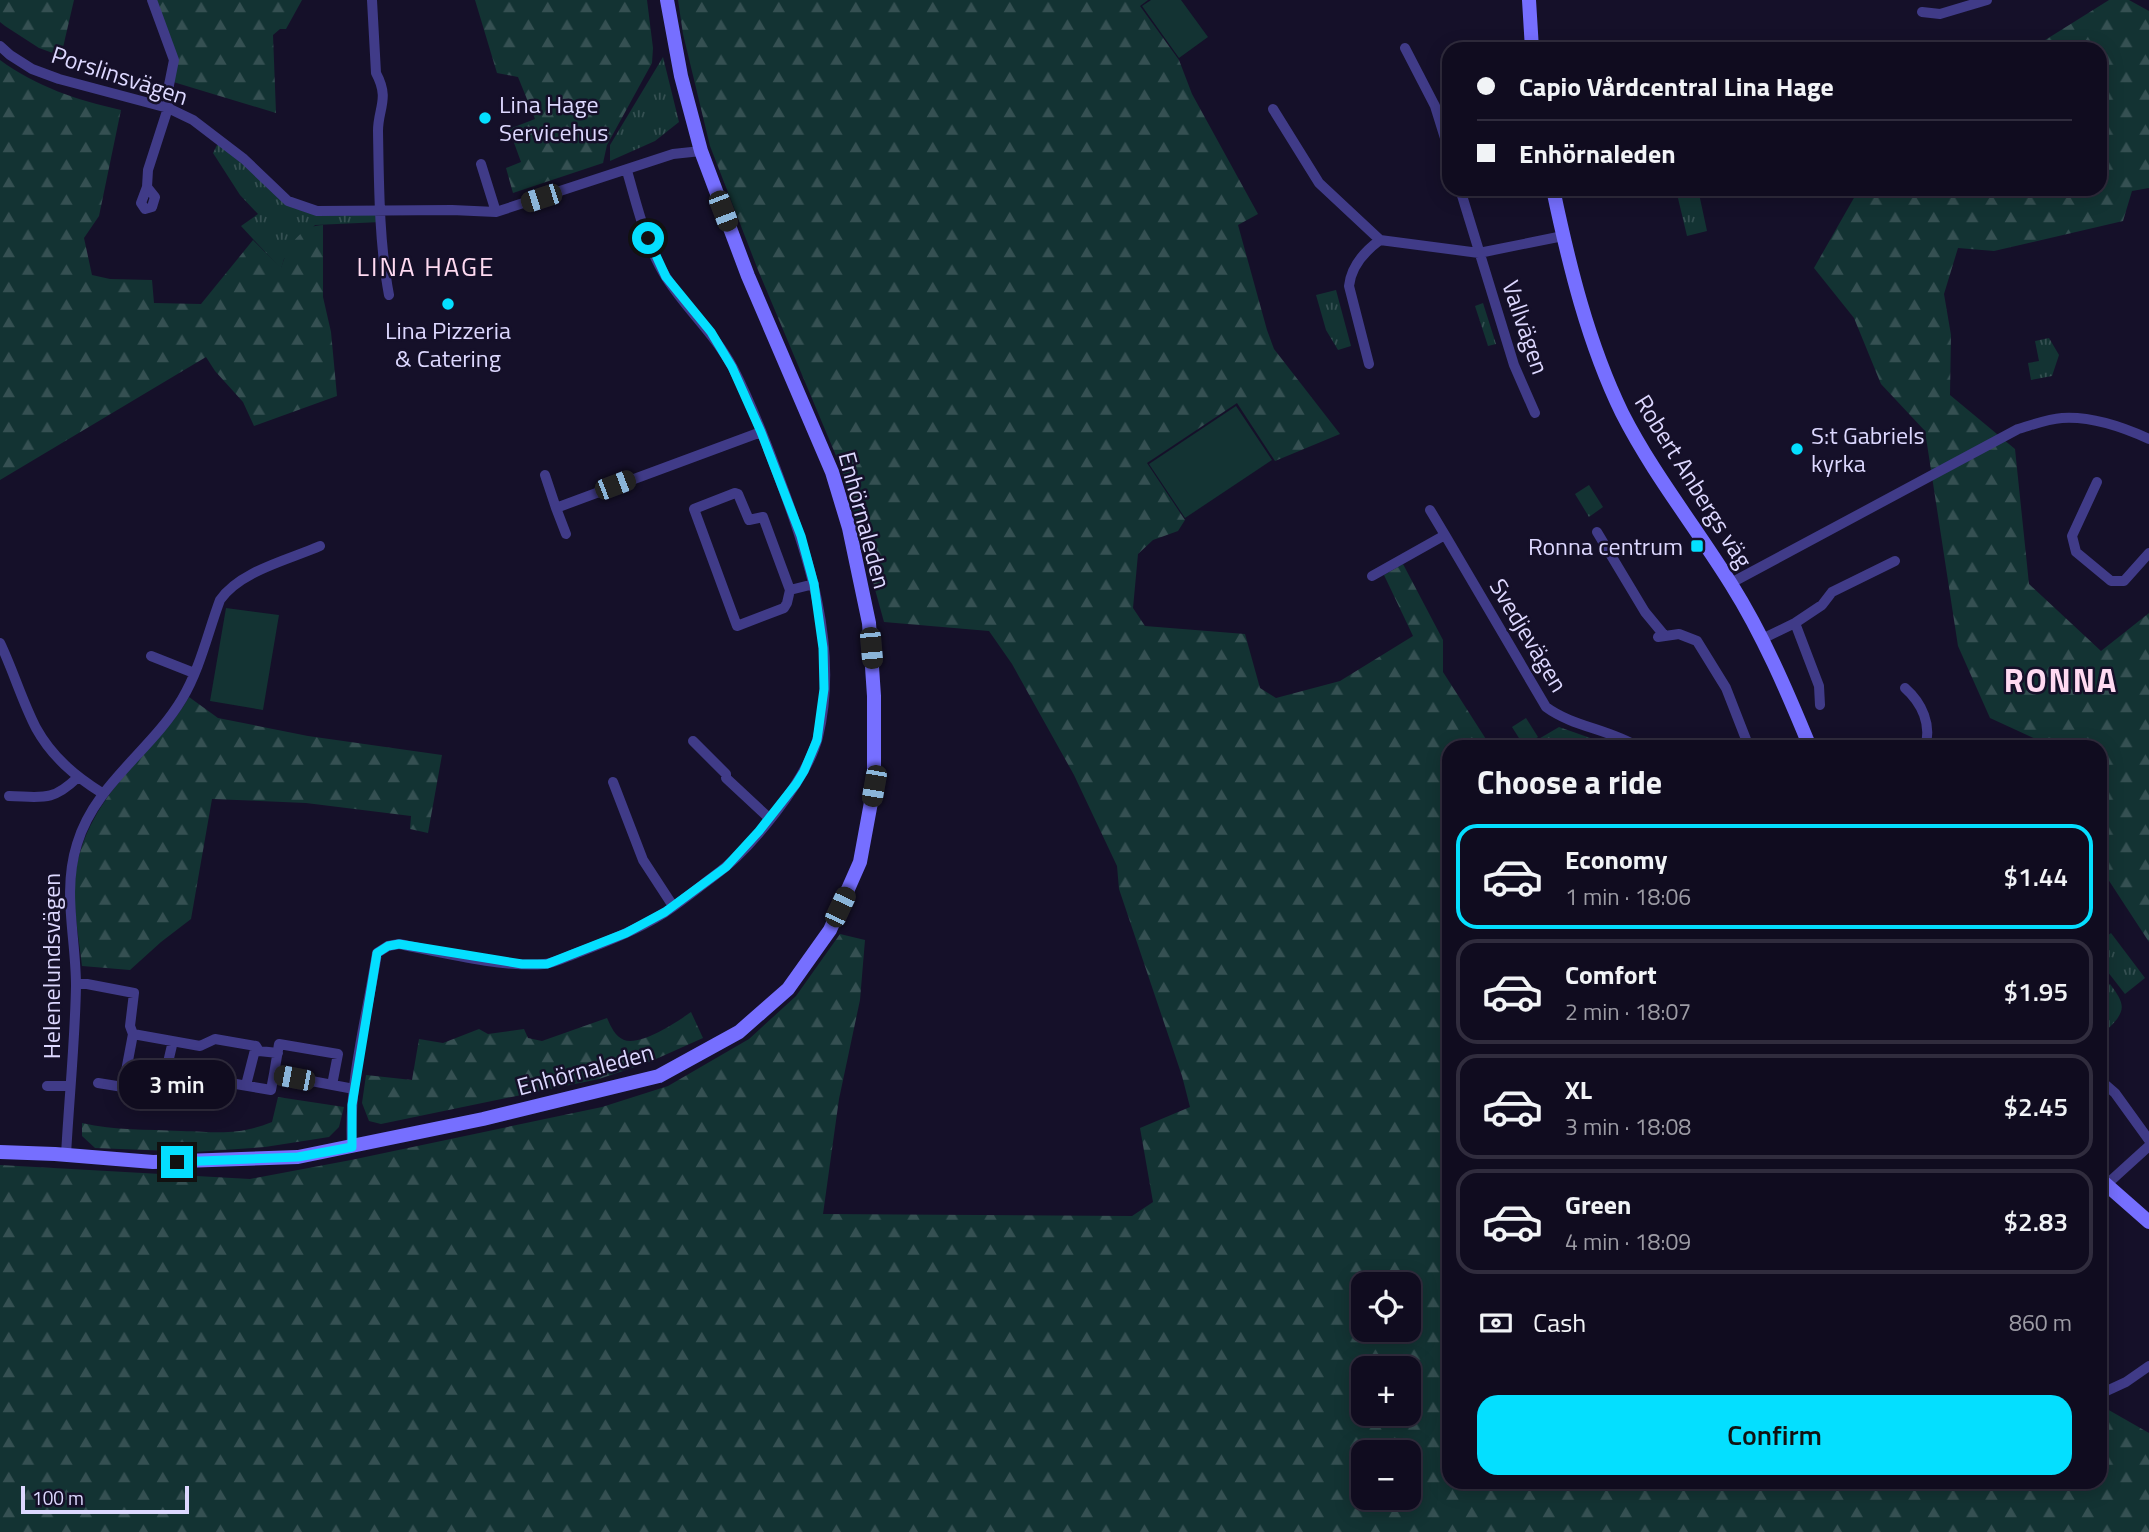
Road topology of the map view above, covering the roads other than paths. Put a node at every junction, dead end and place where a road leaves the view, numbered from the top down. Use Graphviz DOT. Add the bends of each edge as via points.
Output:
graph roads {
  1 [pos="154,0"];
  2 [pos="162,0"];
  3 [pos="372,0"];
  4 [pos="667,0"];
  5 [pos="1529,0"];
  6 [pos="1987,0"];
  7 [pos="1922,12"];
  8 [pos="1532,42"];
  9 [pos="0,46"];
  10 [pos="1405,48"];
  11 [pos="168,108"];
  12 [pos="1273,109"];
  13 [pos="1442,130"];
  14 [pos="701,151"];
  15 [pos="481,164"];
  16 [pos="627,171"];
  17 [pos="147,187"];
  18 [pos="1462,196"];
  19 [pos="1554,196"];
  20 [pos="381,210"];
  21 [pos="496,212"];
  22 [pos="1563,236"];
  23 [pos="1380,240"];
  24 [pos="1479,253"];
  25 [pos="389,295"];
  26 [pos="1369,364"];
  27 [pos="1535,413"];
  28 [pos="761,432"];
  29 [pos="2149,439"];
  30 [pos="545,475"];
  31 [pos="2097,482"];
  32 [pos="556,508"];
  33 [pos="1430,510"];
  34 [pos="1597,532"];
  35 [pos="566,534"];
  36 [pos="1445,536"];
  37 [pos="320,547"];
  38 [pos="2149,553"];
  39 [pos="1895,561"];
  40 [pos="1372,576"];
  41 [pos="1731,583"];
  42 [pos="814,584"];
  43 [pos="790,590"];
  44 [pos="1796,623"];
  45 [pos="1762,639"];
  46 [pos="0,643"];
  47 [pos="151,656"];
  48 [pos="194,673"];
  49 [pos="1905,688"];
  50 [pos="1819,705"];
  51 [pos="1622,740"];
  52 [pos="1746,740"];
  53 [pos="1807,740"];
  54 [pos="1927,740"];
  55 [pos="693,741"];
  56 [pos="78,778"];
  57 [pos="613,782"];
  58 [pos="102,793"];
  59 [pos="9,796"];
  60 [pos="769,818"];
  61 [pos="673,906"];
  62 [pos="76,984"];
  63 [pos="133,1034"];
  64 [pos="173,1041"];
  65 [pos="256,1046"];
  66 [pos="278,1054"];
  67 [pos="275,1074"];
  68 [pos="98,1083"];
  69 [pos="169,1084"];
  70 [pos="246,1085"];
  71 [pos="332,1085"];
  72 [pos="47,1086"];
  73 [pos="70,1086"];
  74 [pos="2107,1086"];
  75 [pos="123,1087"];
  76 [pos="354,1089"];
  77 [pos="2149,1140"];
  78 [pos="2149,1146"];
  79 [pos="352,1147"];
  80 [pos="0,1152"];
  81 [pos="66,1156"];
  82 [pos="2107,1179"];
  83 [pos="2107,1186"];
  84 [pos="2149,1223"];
  85 [pos="2149,1366"];
  86 [pos="2107,1391"];
  1 -- 2 [label="street"];
  1 -- 11 [label="street" via="174,60"];
  3 -- 20 [label="street" via="376,73 384,104 378,127"];
  4 -- 14 [label="street, Enhörnaleden"];
  5 -- 8 [label="street"];
  6 -- 7 [label="street" via="1940,14"];
  9 -- 11 [label="street, Porslinsvägen" via="32,69 59,79"];
  10 -- 13 [label="street"];
  11 -- 17 [label="street"];
  11 -- 20 [label="street, Porslinsvägen" via="220,139 295,205 317,211"];
  12 -- 23 [label="street" via="1319,183"];
  14 -- 16 [label="street, Porslinsvägen" via="673,154"];
  14 -- 79 [label="street, Enhörnaleden" via="748,276 832,472 849,528 869,624 874,696 874,786 860,862 830,930 788,989 740,1032 659,1076"];
  15 -- 21 [label="street"];
  16 -- 21 [label="street, Porslinsvägen"];
  16 -- 28 [label="street" via="656,259 711,332"];
  18 -- 24 [label="street, Vallvägen"];
  19 -- 22 [label="street, Robert Anbergs väg"];
  20 -- 21 [label="street, Porslinsvägen"];
  20 -- 25 [label="street"];
  22 -- 24 [label="street"];
  22 -- 41 [label="street, Robert Anbergs väg" via="1590,330 1621,410 1662,483"];
  23 -- 24 [label="street"];
  23 -- 26 [label="street" via="1356,266 1349,286"];
  24 -- 27 [label="street, Vallvägen" via="1514,365"];
  28 -- 32 [label="street"];
  28 -- 42 [label="street" via="801,536"];
  29 -- 41 [label="street" via="2099,421 2063,418 2018,429"];
  30 -- 32 [label="street"];
  31 -- 38 [label="street" via="2072,536 2076,552 2111,581 2124,581"];
  32 -- 35 [label="street"];
  33 -- 36 [label="street, Svedjevägen"];
  34 -- 52 [label="street" via="1661,636 1679,634 1697,641 1726,688"];
  36 -- 40 [label="street"];
  36 -- 51 [label="street, Svedjevägen" via="1546,707 1562,719"];
  37 -- 48 [label="street, Helenelundsvägen" via="241,578 227,589"];
  39 -- 44 [label="street" via="1832,592"];
  41 -- 45 [label="street, Robert Anbergs väg"];
  42 -- 43 [label="street"];
  42 -- 60 [label="street" via="823,648 821,724 804,771"];
  43 -- 43 [label="street" via="763,517 749,520 738,494 694,509 737,625 784,608"];
  44 -- 45 [label="street"];
  44 -- 50 [label="street" via="1819,686"];
  45 -- 53 [label="street, Robert Anbergs väg"];
  46 -- 56 [label="street" via="36,729"];
  47 -- 48 [label="street"];
  48 -- 58 [label="street, Helenelundsvägen" via="182,699 159,729"];
  49 -- 54 [label="street" via="1916,698 1929,730"];
  55 -- 60 [label="street"];
  56 -- 58 [label="street"];
  56 -- 59 [label="street" via="50,797"];
  57 -- 61 [label="street" via="643,860"];
  58 -- 62 [label="street, Helenelundsvägen" via="77,843 69,878"];
  60 -- 61 [label="street" via="726,867"];
  61 -- 76 [label="street" via="609,941 547,964 388,946 377,953"];
  62 -- 63 [label="street" via="134,993"];
  62 -- 73 [label="street, Helenelundsvägen"];
  63 -- 64 [label="street"];
  63 -- 75 [label="street"];
  64 -- 65 [label="street" via="200,1046 215,1039"];
  64 -- 69 [label="street" via="166,1071"];
  65 -- 66 [label="street" via="259,1051"];
  65 -- 70 [label="street"];
  66 -- 67 [label="street"];
  66 -- 71 [label="street" via="279,1044 338,1054"];
  67 -- 70 [label="street" via="271,1090"];
  67 -- 71 [label="street"];
  68 -- 75 [label="street"];
  69 -- 70 [label="street"];
  69 -- 75 [label="street" via="146,1090"];
  71 -- 76 [label="street"];
  72 -- 73 [label="street"];
  73 -- 81 [label="street, Helenelundsvägen"];
  74 -- 77 [label="street"];
  76 -- 79 [label="street"];
  78 -- 82 [label="street"];
  79 -- 81 [label="street, Enhörnaleden" via="298,1157 225,1161"];
  80 -- 81 [label="street, Enhörnaleden"];
  83 -- 84 [label="street"];
  85 -- 86 [label="street"];
}
